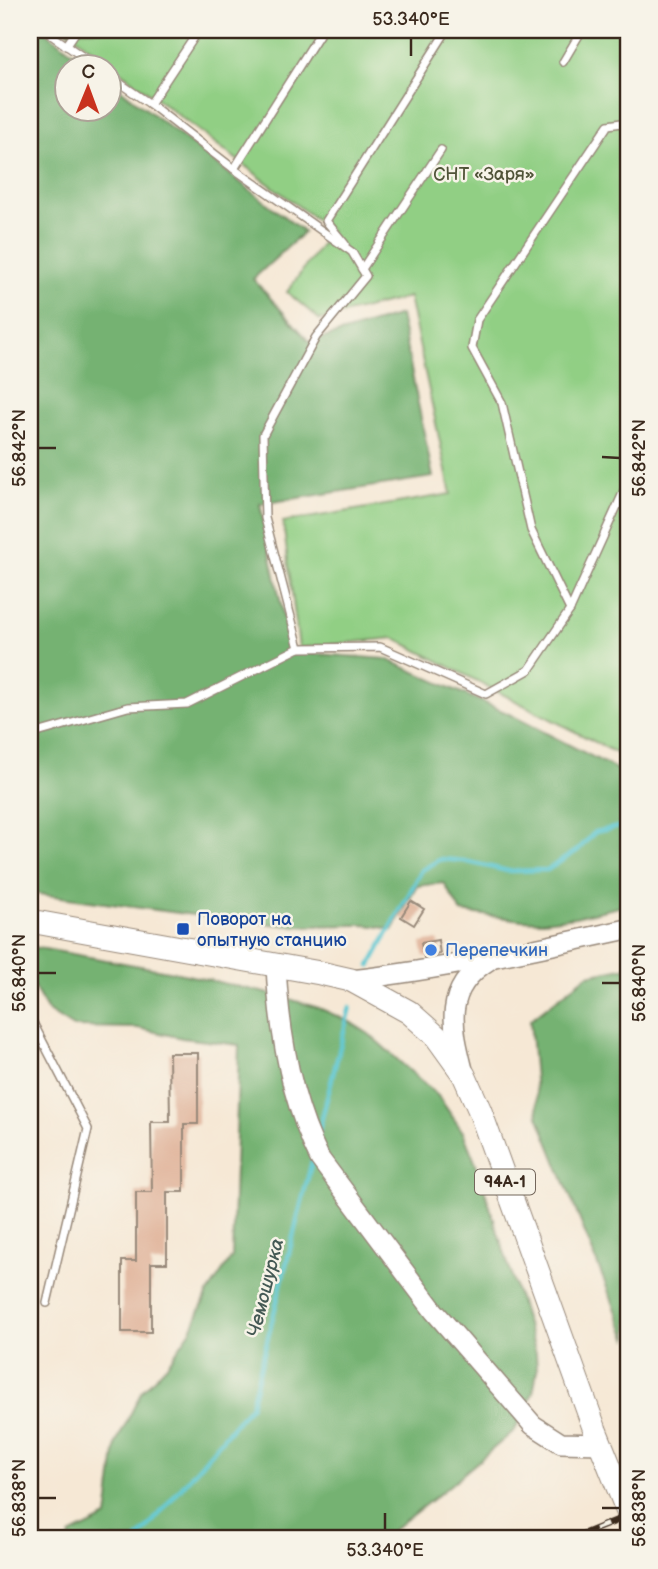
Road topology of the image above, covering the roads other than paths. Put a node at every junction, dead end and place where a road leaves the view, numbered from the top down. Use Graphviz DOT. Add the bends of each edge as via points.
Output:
graph roads {
  1 [pos="44,30"];
  2 [pos="77,30"];
  3 [pos="199,30"];
  4 [pos="322,30"];
  5 [pos="447,30"];
  6 [pos="582,30"];
  7 [pos="66,46"];
  8 [pos="75,52"];
  9 [pos="563,62"];
  10 [pos="122,85"];
  11 [pos="150,104"];
  12 [pos="628,122"];
  13 [pos="441,150"];
  14 [pos="233,169"];
  15 [pos="352,252"];
  16 [pos="362,269"];
  17 [pos="628,482"];
  18 [pos="570,610"];
  19 [pos="299,648"];
  20 [pos="30,736"];
  21 [pos="30,921"];
  22 [pos="628,929"];
  23 [pos="494,958"];
  24 [pos="276,965"];
  25 [pos="351,980"];
  26 [pos="30,1017"];
  27 [pos="464,1075"];
  28 [pos="47,1303"];
  29 [pos="601,1444"];
  30 [pos="628,1512"];
  1 -- 7 [label="lane"];
  2 -- 7 [label="lane"];
  3 -- 11 [label="lane"];
  4 -- 14 [label="lane"];
  5 -- 15 [label="lane" via="326,221"];
  6 -- 9 [label="lane"];
  7 -- 8 [label="lane"];
  10 -- 11 [label="lane"];
  11 -- 14 [label="lane"];
  12 -- 18 [label="lane" via="608,125 477,320 471,348 502,403 531,530"];
  13 -- 16 [label="lane"];
  14 -- 15 [label="lane"];
  15 -- 16 [label="lane"];
  16 -- 19 [label="lane" via="366,276 316,337 263,435 265,517"];
  17 -- 18 [label="lane"];
  18 -- 19 [label="lane" via="529,670 486,694 380,647"];
  19 -- 20 [label="lane" via="187,704 128,707"];
  21 -- 24 [label="main road, 94А-1"];
  22 -- 23 [label="main road"];
  23 -- 25 [label="main road"];
  23 -- 27 [label="main road" via="463,982 456,999 456,1039"];
  24 -- 25 [label="main road, 94А-1"];
  24 -- 29 [label="main road" via="278,1018 288,1066 320,1159 434,1311 533,1425 561,1443"];
  25 -- 27 [label="main road, 94А-1" via="410,1012 436,1036"];
  26 -- 28 [label="lane" via="88,1129"];
  27 -- 29 [label="main road, 94А-1"];
  29 -- 30 [label="main road, 94А-1"];
}
